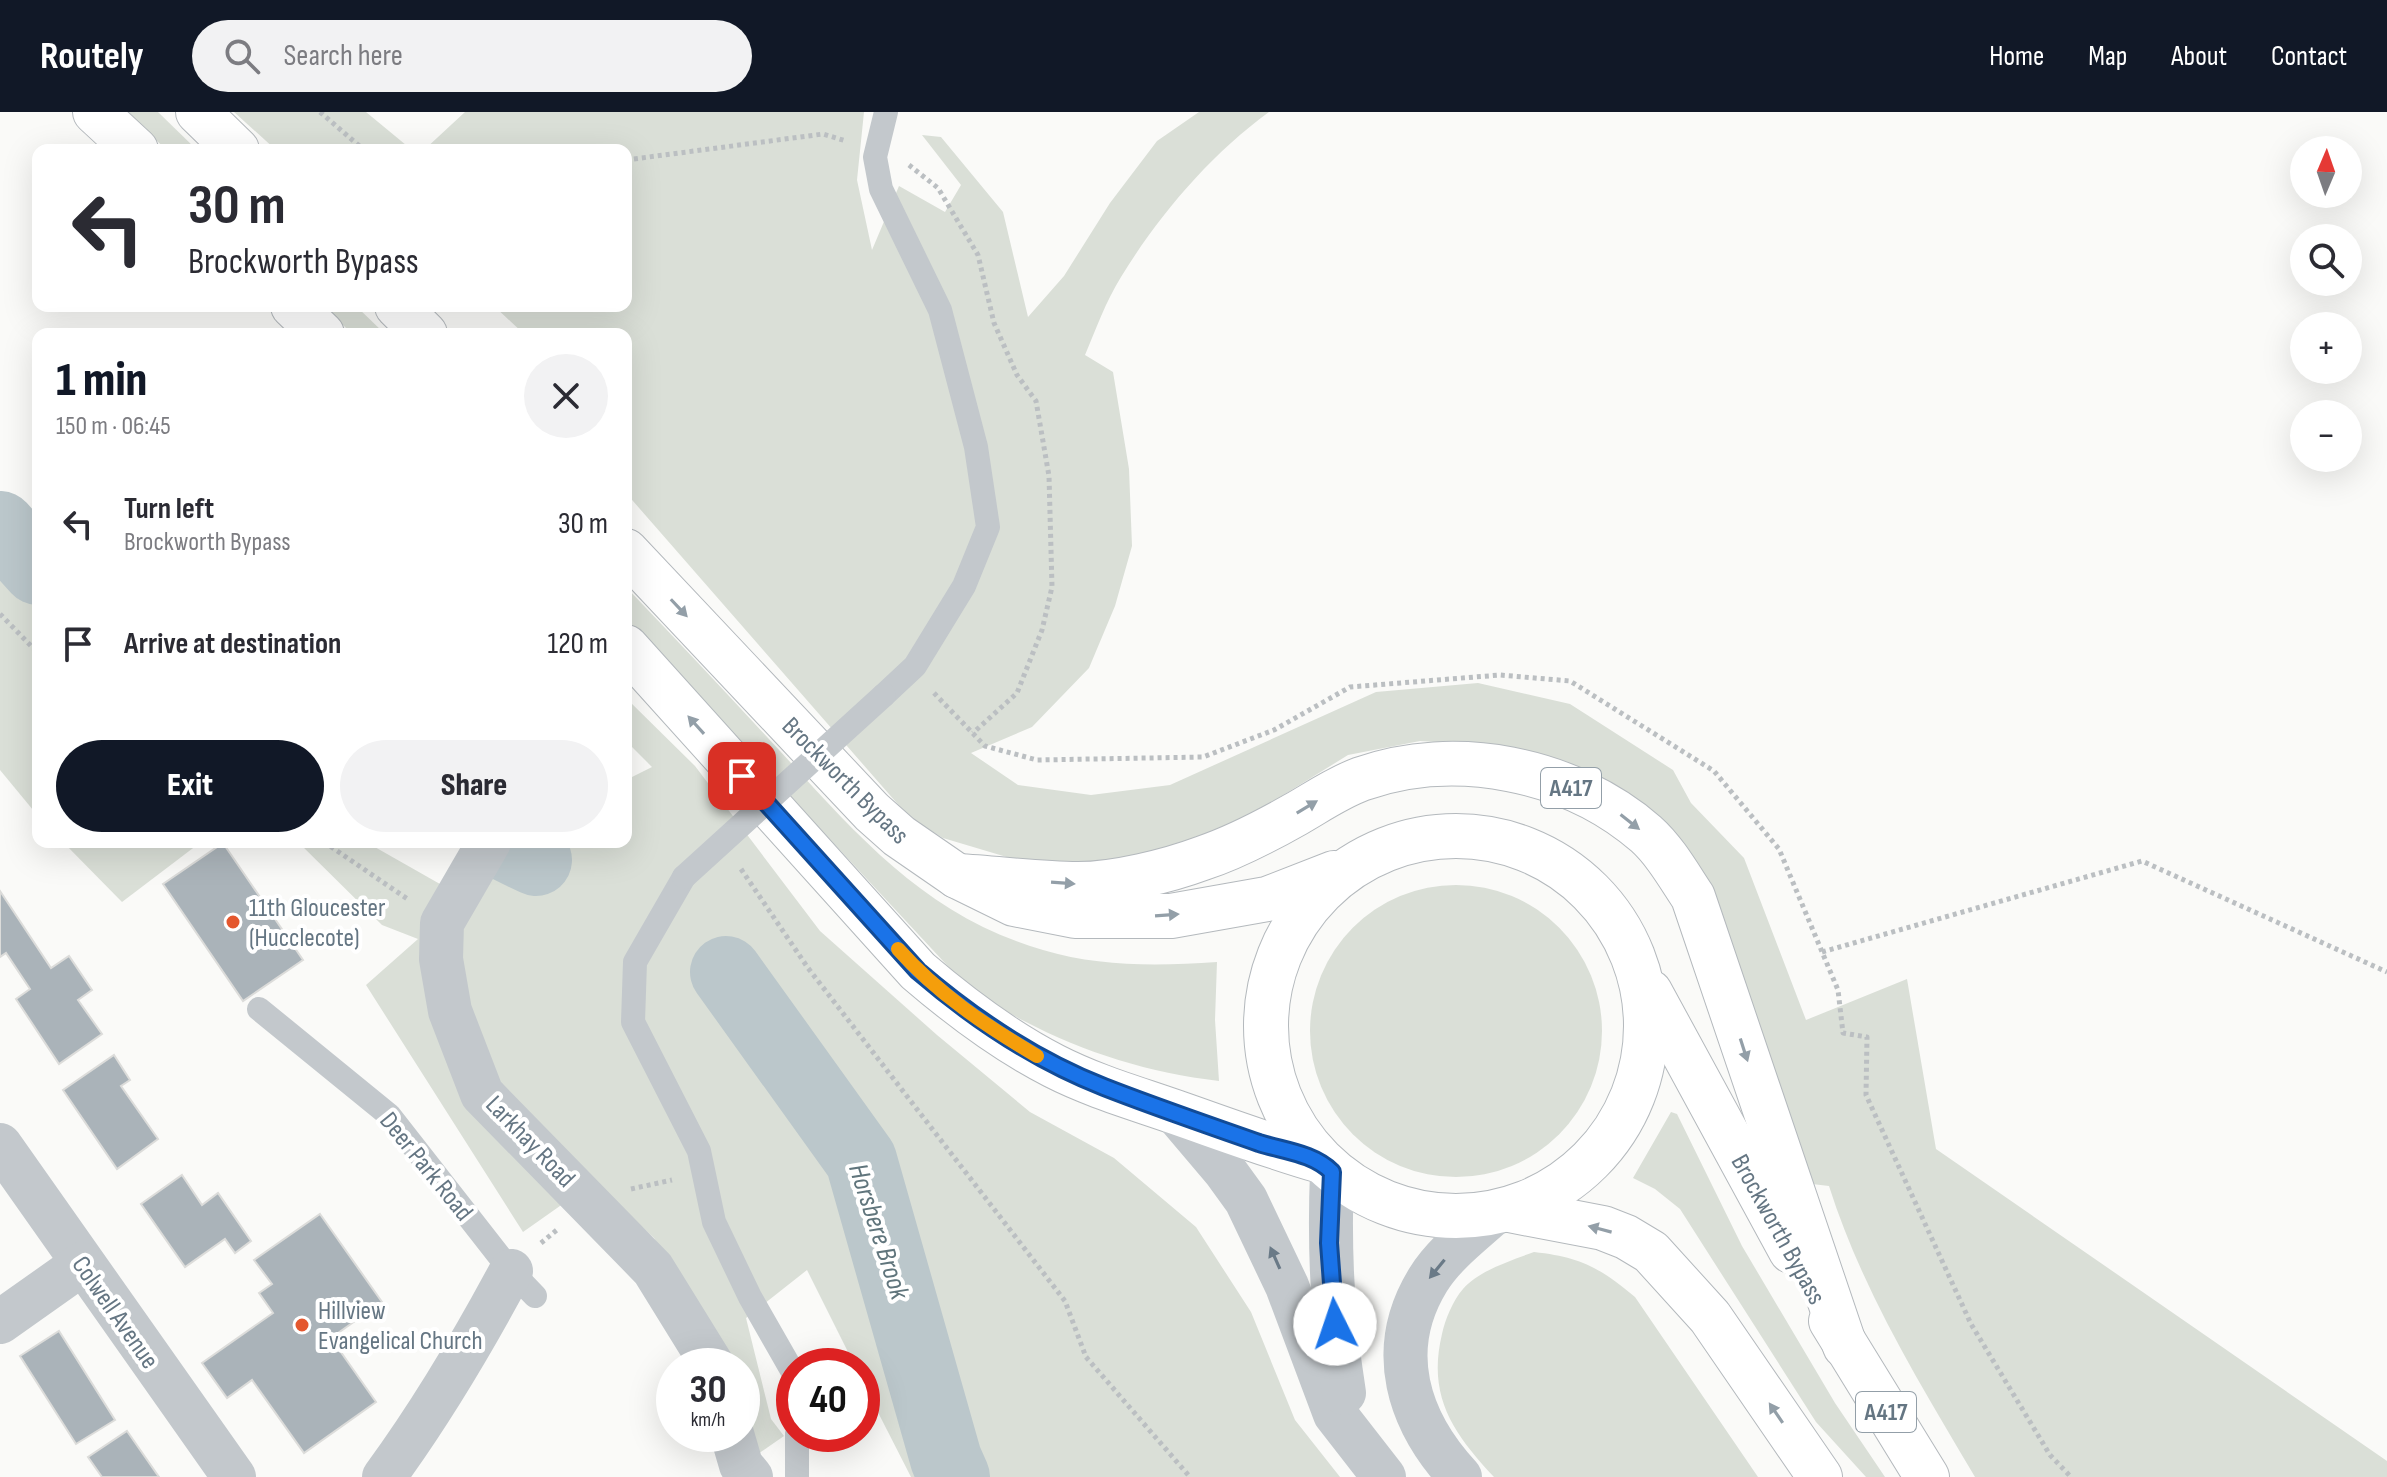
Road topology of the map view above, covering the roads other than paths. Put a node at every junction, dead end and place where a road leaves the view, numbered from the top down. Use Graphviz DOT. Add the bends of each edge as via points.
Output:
graph roads {
  1 [pos="95,112"];
  2 [pos="198,112"];
  3 [pos="886,112"];
  4 [pos="130,144"];
  5 [pos="231,144"];
  6 [pos="299,312"];
  7 [pos="403,312"];
  8 [pos="316,328"];
  9 [pos="419,328"];
  10 [pos="632,557"];
  11 [pos="632,654"];
  12 [pos="483,853"];
  13 [pos="1352,866"];
  14 [pos="957,876"];
  15 [pos="1641,975"];
  16 [pos="259,1009"];
  17 [pos="1175,1112"];
  18 [pos="0,1145"];
  19 [pos="1326,1167"];
  20 [pos="1501,1212"];
  21 [pos="82,1264"];
  22 [pos="523,1283"];
  23 [pos="0,1322"];
  24 [pos="1845,1346"];
  25 [pos="702,1348"];
  26 [pos="779,1348"];
  27 [pos="737,1452"];
  28 [pos="797,1452"];
  29 [pos="1375,1466"];
  30 [pos="234,1477"];
  31 [pos="384,1477"];
  32 [pos="751,1477"];
  33 [pos="797,1477"];
  34 [pos="1460,1477"];
  35 [pos="1820,1477"];
  36 [pos="1927,1477"];
  1 -- 4 [label="highway"];
  2 -- 5 [label="highway"];
  3 -- 26 [label="lane, bridge" via="875,157 881,189 940,310 976,447 988,527 964,586 915,666 684,877 635,962 633,1022 699,1151 714,1222"];
  6 -- 8 [label="highway"];
  7 -- 9 [label="highway"];
  10 -- 14 [label="highway, Brockworth Bypass, one-way" via="872,812"];
  17 -- 11 [label="highway, one-way" via="1055,1066 950,998 901,953"];
  12 -- 25 [label="street, Larkhay Road" via="442,923 441,959 450,1011 482,1094 653,1269"];
  14 -- 13 [label="highway, Brockworth Bypass, one-way" via="1014,904 1042,911 1171,916 1267,899"];
  13 -- 15 [label="highway" via="1383,849 1453,835 1524,848 1557,863 1610,911"];
  13 -- 19 [label="highway" via="1309,903 1280,952 1266,1007 1268,1063 1287,1116"];
  14 -- 24 [label="highway, A417, one-way" via="1080,884 1159,870 1240,844 1358,780 1435,763 1517,770 1583,793 1648,836 1693,897"];
  15 -- 20 [label="highway" via="1648,1035 1636,1093 1607,1144 1563,1185"];
  15 -- 24 [label="highway, Brockworth Bypass / A417"];
  16 -- 22 [label="lane, Deer Park Road" via="389,1115"];
  17 -- 19 [label="highway"];
  29 -- 17 [label="street, one-way" via="1335,1414 1287,1286 1252,1211"];
  18 -- 21 [label="street, Colwell Avenue"];
  19 -- 20 [label="highway" via="1368,1196 1407,1211 1450,1217"];
  19 -- 29 [label="street" via="1344,1394"];
  20 -- 34 [label="street, one-way" via="1449,1254 1429,1279 1406,1336 1405,1363 1421,1426"];
  35 -- 20 [label="highway, one-way" via="1710,1317 1651,1252 1603,1228"];
  21 -- 23 [label="street"];
  21 -- 30 [label="street, Colwell Avenue"];
  22 -- 31 [label="street"];
  24 -- 36 [label="highway, Brockworth Bypass / A417"];
  27 -- 32 [label="street"];
  28 -- 33 [label="lane"];
}
